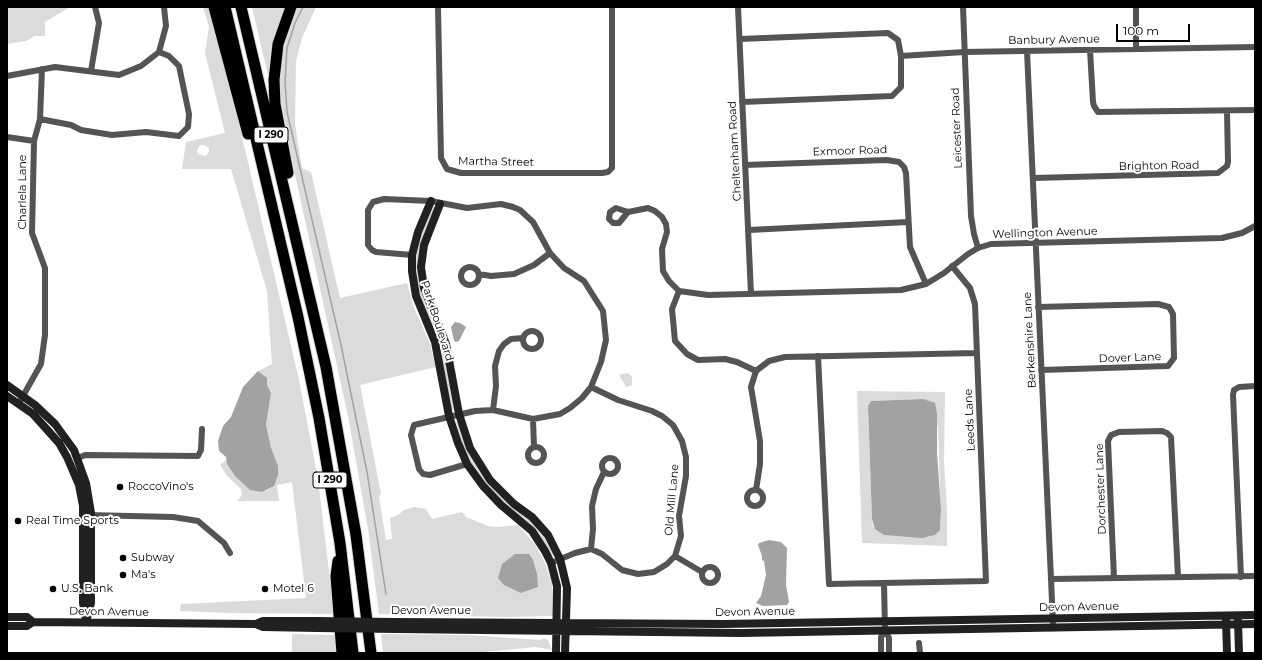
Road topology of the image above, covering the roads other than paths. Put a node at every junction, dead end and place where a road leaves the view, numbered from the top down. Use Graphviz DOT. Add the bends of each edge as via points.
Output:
graph roads {
  1 [pos="95,7"];
  2 [pos="164,7"];
  3 [pos="214,7"];
  4 [pos="225,7"];
  5 [pos="241,7"];
  6 [pos="291,7"];
  7 [pos="438,7"];
  8 [pos="612,7"];
  9 [pos="738,7"];
  10 [pos="963,7"];
  11 [pos="1136,7"];
  12 [pos="740,39"];
  13 [pos="1255,47"];
  14 [pos="1136,48"];
  15 [pos="1090,50"];
  16 [pos="1027,51"];
  17 [pos="159,52"];
  18 [pos="964,52"];
  19 [pos="901,56"];
  20 [pos="42,69"];
  21 [pos="91,71"];
  22 [pos="7,76"];
  23 [pos="742,102"];
  24 [pos="1227,110"];
  25 [pos="1255,110"];
  26 [pos="40,119"];
  27 [pos="7,137"];
  28 [pos="34,141"];
  29 [pos="745,166"];
  30 [pos="263,176"];
  31 [pos="1034,178"];
  32 [pos="431,201"];
  33 [pos="440,204"];
  34 [pos="628,212"];
  35 [pos="908,222"];
  36 [pos="1255,226"];
  37 [pos="749,230"];
  38 [pos="1036,242"];
  39 [pos="978,248"];
  40 [pos="550,254"];
  41 [pos="412,255"];
  42 [pos="301,262"];
  43 [pos="952,266"];
  44 [pos="479,274"];
  45 [pos="926,284"];
  46 [pos="679,291"];
  47 [pos="751,294"];
  48 [pos="1038,307"];
  49 [pos="523,338"];
  50 [pos="977,353"];
  51 [pos="818,356"];
  52 [pos="1041,370"];
  53 [pos="756,372"];
  54 [pos="7,386"];
  55 [pos="1255,386"];
  56 [pos="591,387"];
  57 [pos="7,396"];
  58 [pos="21,400"];
  59 [pos="493,410"];
  60 [pos="459,414"];
  61 [pos="449,416"];
  62 [pos="533,419"];
  63 [pos="202,429"];
  64 [pos="534,447"];
  65 [pos="78,458"];
  66 [pos="467,464"];
  67 [pos="604,472"];
  68 [pos="756,490"];
  69 [pos="87,515"];
  70 [pos="340,543"];
  71 [pos="591,549"];
  72 [pos="230,553"];
  73 [pos="675,556"];
  74 [pos="560,559"];
  75 [pos="551,563"];
  76 [pos="702,572"];
  77 [pos="1255,576"];
  78 [pos="1241,577"];
  79 [pos="1114,578"];
  80 [pos="1178,578"];
  81 [pos="1051,580"];
  82 [pos="884,583"];
  83 [pos="1226,615"];
  84 [pos="1238,615"];
  85 [pos="1255,615"];
  86 [pos="7,617"];
  87 [pos="1053,618"];
  88 [pos="885,621"];
  89 [pos="33,622"];
  90 [pos="86,622"];
  91 [pos="557,622"];
  92 [pos="567,622"];
  93 [pos="1226,624"];
  94 [pos="1238,624"];
  95 [pos="1255,624"];
  96 [pos="395,625"];
  97 [pos="7,626"];
  98 [pos="1054,627"];
  99 [pos="886,630"];
  100 [pos="557,632"];
  101 [pos="566,632"];
  102 [pos="919,643"];
  103 [pos="342,653"];
  104 [pos="353,653"];
  105 [pos="371,653"];
  106 [pos="556,653"];
  107 [pos="565,653"];
  108 [pos="881,653"];
  109 [pos="889,653"];
  110 [pos="920,653"];
  111 [pos="1227,653"];
  112 [pos="1239,653"];
  1 -- 21 [label="street" via="99,23"];
  2 -- 17 [label="street" via="166,26"];
  3 -- 30 [label="highway" via="242,115"];
  4 -- 30 [label="highway, I 290"];
  5 -- 42 [label="highway, I 290"];
  6 -- 42 [label="highway" via="278,44 274,80 275,104 290,182"];
  7 -- 8 [label="street, Martha Street" via="441,158 447,169 461,173 602,173 612,168"];
  9 -- 12 [label="street, Cheltenham Road"];
  10 -- 18 [label="street, Leicester Road"];
  11 -- 14 [label="street"];
  12 -- 19 [label="street" via="888,33 898,40"];
  12 -- 23 [label="street, Cheltenham Road"];
  13 -- 14 [label="street, Banbury Avenue"];
  14 -- 15 [label="street, Banbury Avenue"];
  15 -- 16 [label="street, Banbury Avenue"];
  15 -- 24 [label="street" via="1093,102 1098,112"];
  16 -- 18 [label="street, Banbury Avenue"];
  16 -- 31 [label="street, Berkenshire Lane"];
  17 -- 21 [label="street" via="141,66 119,75"];
  17 -- 26 [label="street" via="169,56 179,66 189,114 188,127 179,136 146,132 112,135"];
  18 -- 19 [label="street, Banbury Avenue"];
  18 -- 39 [label="street, Leicester Road" via="971,216"];
  19 -- 23 [label="street" via="901,87 892,96"];
  20 -- 21 [label="street"];
  20 -- 22 [label="street"];
  20 -- 26 [label="street, Charlela Lane"];
  23 -- 29 [label="street, Cheltenham Road"];
  24 -- 25 [label="street"];
  24 -- 31 [label="street, Brighton Road" via="1228,162 1218,173"];
  26 -- 28 [label="street, Charlela Lane"];
  27 -- 28 [label="street"];
  28 -- 58 [label="street, Charlela Lane" via="32,233 45,268 45,335 41,364"];
  29 -- 35 [label="street, Exmoor Road" via="895,160 904,167 906,173"];
  29 -- 37 [label="street, Cheltenham Road"];
  30 -- 70 [label="highway, I 290" via="298,317 319,418"];
  31 -- 38 [label="street, Berkenshire Lane"];
  32 -- 33 [label="street"];
  32 -- 41 [label="main road, Park Boulevard"];
  32 -- 41 [label="street" via="384,199 369,205 368,245 372,250"];
  33 -- 40 [label="street" via="467,208 501,204 520,210 533,222"];
  33 -- 60 [label="main road, Park Boulevard" via="424,245 422,279 427,299 446,344"];
  34 -- 46 [label="street" via="648,208 662,217 667,232 662,249 663,271"];
  35 -- 37 [label="street"];
  35 -- 45 [label="street, Exmoor Road" via="910,247"];
  36 -- 38 [label="street, Wellington Avenue" via="1233,236 1215,239"];
  37 -- 47 [label="street, Cheltenham Road"];
  38 -- 39 [label="street, Wellington Avenue" via="999,243"];
  38 -- 48 [label="street, Berkenshire Lane"];
  39 -- 43 [label="street, Wellington Avenue"];
  40 -- 44 [label="street" via="514,274"];
  40 -- 56 [label="street" via="564,268 584,281 603,311 606,340"];
  41 -- 61 [label="main road, Park Boulevard" via="416,296 439,354"];
  42 -- 105 [label="highway, I 290" via="326,367 342,451 360,558"];
  43 -- 45 [label="street, Wellington Avenue"];
  43 -- 50 [label="street, Leeds Lane" via="974,296"];
  45 -- 47 [label="street, Wellington Avenue" via="894,291"];
  46 -- 47 [label="street, Wellington Avenue" via="697,294"];
  46 -- 53 [label="street" via="672,309 672,322 675,341 680,348 698,360 731,360"];
  48 -- 52 [label="street, Berkenshire Lane"];
  48 -- 52 [label="street, Dover Lane" via="1158,304 1169,307 1173,314 1174,358 1168,366"];
  49 -- 59 [label="street" via="511,339 499,351 495,366"];
  50 -- 51 [label="street"];
  50 -- 82 [label="street, Leeds Lane" via="986,581"];
  51 -- 53 [label="street" via="785,357 770,361"];
  51 -- 82 [label="street" via="829,584"];
  52 -- 81 [label="street, Berkenshire Lane"];
  53 -- 68 [label="street" via="751,387 760,441"];
  54 -- 58 [label="main road"];
  55 -- 78 [label="street" via="1239,387 1233,393"];
  56 -- 62 [label="street" via="565,411"];
  56 -- 73 [label="street, Old Mill Lane" via="662,416 672,425 682,441 686,457 686,476 679,516 681,536"];
  57 -- 58 [label="main road"];
  58 -- 65 [label="main road" via="41,410 55,424"];
  58 -- 69 [label="main road" via="67,457 80,488"];
  59 -- 60 [label="street"];
  59 -- 62 [label="street"];
  60 -- 61 [label="street"];
  60 -- 74 [label="main road, Park Boulevard" via="470,448 483,471 548,535"];
  61 -- 66 [label="main road, Park Boulevard"];
  61 -- 66 [label="street" via="417,424 412,429 411,435 419,469 423,474 430,475"];
  62 -- 64 [label="street"];
  63 -- 65 [label="street" via="201,450 198,456 85,455"];
  65 -- 69 [label="main road" via="89,491"];
  66 -- 75 [label="main road, Park Boulevard" via="496,500 532,532"];
  67 -- 71 [label="street" via="592,506"];
  69 -- 72 [label="street" via="173,517 198,521 224,543"];
  69 -- 90 [label="main road" via="83,603"];
  70 -- 103 [label="highway" via="336,576"];
  70 -- 104 [label="highway, I 290"];
  71 -- 73 [label="street" via="602,554 622,570 638,574 654,572"];
  71 -- 74 [label="street"];
  73 -- 76 [label="street"];
  74 -- 75 [label="street"];
  74 -- 92 [label="main road, Park Boulevard" via="566,581"];
  75 -- 91 [label="main road, Park Boulevard" via="557,586"];
  77 -- 78 [label="street"];
  78 -- 80 [label="street"];
  79 -- 80 [label="street"];
  79 -- 80 [label="street, Dorchester Lane" via="1108,441 1111,435 1119,432 1162,431 1171,437"];
  79 -- 81 [label="street"];
  81 -- 87 [label="street, Berkenshire Lane"];
  82 -- 88 [label="street"];
  83 -- 84 [label="main road, Devon Avenue"];
  83 -- 87 [label="main road, Devon Avenue"];
  83 -- 93 [label="main road"];
  84 -- 85 [label="main road, Devon Avenue"];
  84 -- 94 [label="main road"];
  86 -- 89 [label="main road, Devon Avenue" via="27,617"];
  87 -- 88 [label="main road, Devon Avenue"];
  87 -- 98 [label="street, Berkenshire Lane"];
  88 -- 92 [label="main road, Devon Avenue" via="724,624"];
  88 -- 99 [label="street"];
  89 -- 90 [label="main road, Devon Avenue"];
  89 -- 97 [label="main road, Devon Avenue" via="27,626"];
  90 -- 96 [label="main road, Devon Avenue, bridge" via="256,624 263,621 317,625"];
  91 -- 92 [label="main road, Devon Avenue"];
  91 -- 96 [label="main road, Devon Avenue"];
  91 -- 100 [label="main road, Park Boulevard"];
  92 -- 101 [label="main road, Park Boulevard"];
  93 -- 94 [label="main road, Devon Avenue"];
  93 -- 98 [label="main road, Devon Avenue"];
  93 -- 111 [label="main road"];
  94 -- 95 [label="main road, Devon Avenue"];
  94 -- 112 [label="main road"];
  96 -- 100 [label="main road, Devon Avenue"];
  98 -- 99 [label="main road, Devon Avenue"];
  99 -- 101 [label="main road, Devon Avenue" via="741,633"];
  99 -- 108 [label="street" via="881,637"];
  99 -- 109 [label="street"];
  100 -- 101 [label="main road, Devon Avenue"];
  100 -- 106 [label="main road, Park Boulevard"];
  101 -- 107 [label="main road, Park Boulevard"];
  102 -- 110 [label="street"];
}
